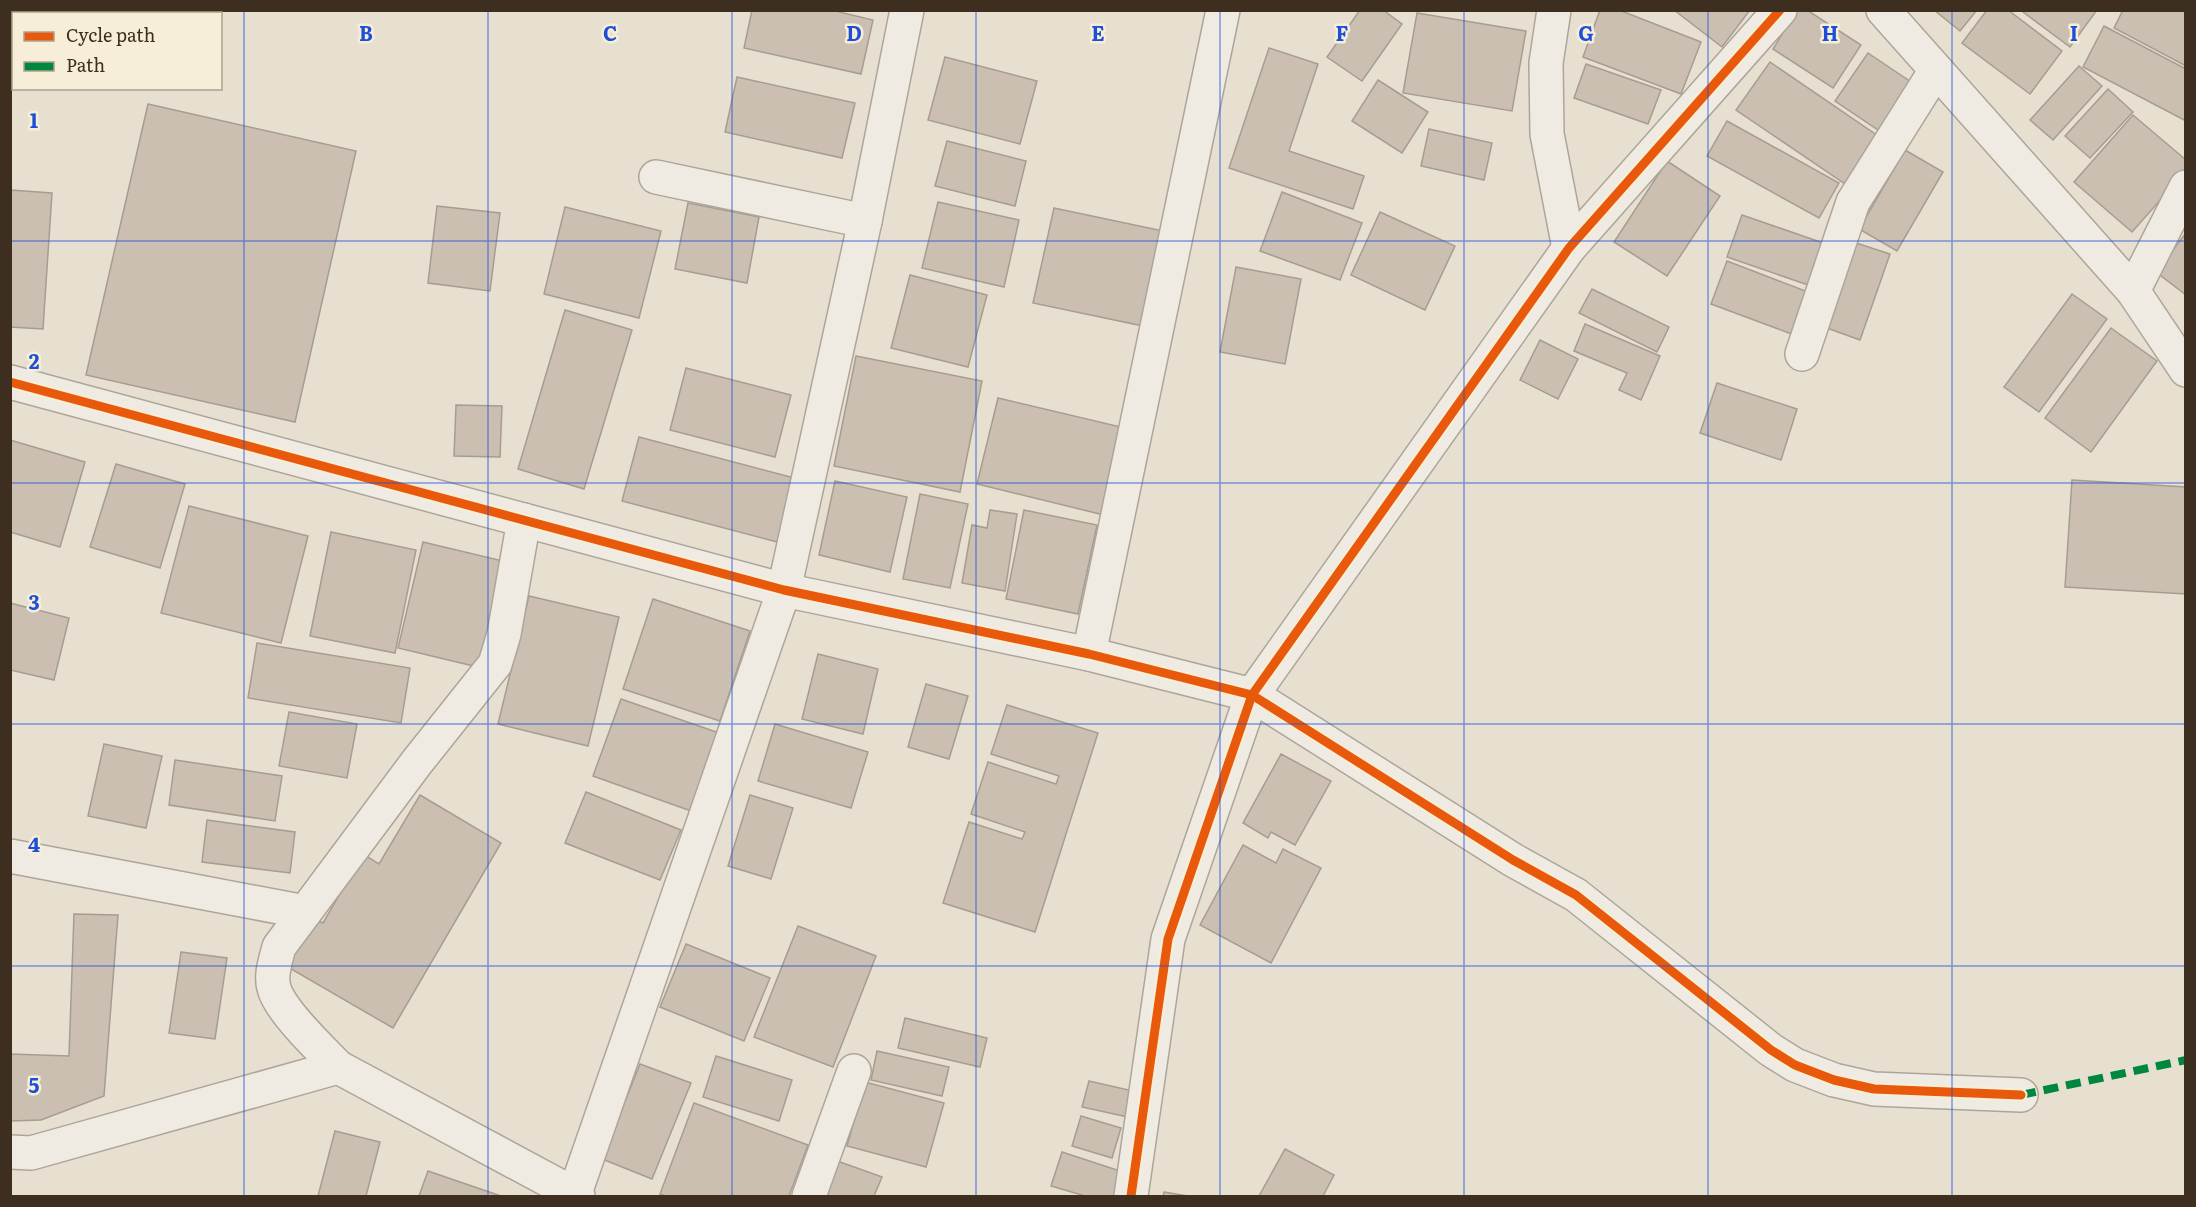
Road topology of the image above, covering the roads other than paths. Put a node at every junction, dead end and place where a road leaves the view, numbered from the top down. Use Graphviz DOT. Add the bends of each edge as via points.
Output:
graph roads {
  1 [pos="907,10"];
  2 [pos="1223,10"];
  3 [pos="1554,10"];
  4 [pos="1780,10"];
  5 [pos="1883,10"];
  6 [pos="1936,70"];
  7 [pos="656,177"];
  8 [pos="2186,187"];
  9 [pos="865,220"];
  10 [pos="1569,248"];
  11 [pos="2133,291"];
  12 [pos="1802,354"];
  13 [pos="2186,370"];
  14 [pos="10,382"];
  15 [pos="524,520"];
  16 [pos="784,590"];
  17 [pos="1089,654"];
  18 [pos="1252,695"];
  19 [pos="10,856"];
  20 [pos="305,912"];
  21 [pos="338,1066"];
  22 [pos="854,1071"];
  23 [pos="2020,1095"];
  24 [pos="10,1152"];
  25 [pos="575,1196"];
  26 [pos="809,1197"];
  27 [pos="1131,1197"];
  1 -- 9 [label="street"];
  2 -- 17 [label="street"];
  3 -- 10 [label="street" via="1546,63 1547,134"];
  4 -- 10 [label="street"];
  5 -- 6 [label="street"];
  6 -- 11 [label="street"];
  6 -- 12 [label="street" via="1853,202"];
  7 -- 9 [label="street"];
  8 -- 11 [label="street"];
  9 -- 16 [label="street"];
  10 -- 18 [label="street"];
  11 -- 13 [label="street"];
  14 -- 15 [label="street"];
  15 -- 16 [label="street"];
  15 -- 20 [label="street" via="495,664"];
  16 -- 17 [label="street"];
  16 -- 25 [label="street"];
  17 -- 18 [label="street"];
  18 -- 23 [label="street" via="1513,860 1576,895 1795,1065 1834,1080 1874,1089"];
  18 -- 27 [label="street" via="1168,939"];
  19 -- 20 [label="street"];
  20 -- 21 [label="street" via="279,947 273,986 280,1004"];
  21 -- 24 [label="street" via="31,1153"];
  21 -- 25 [label="street"];
  22 -- 26 [label="street"];
}
